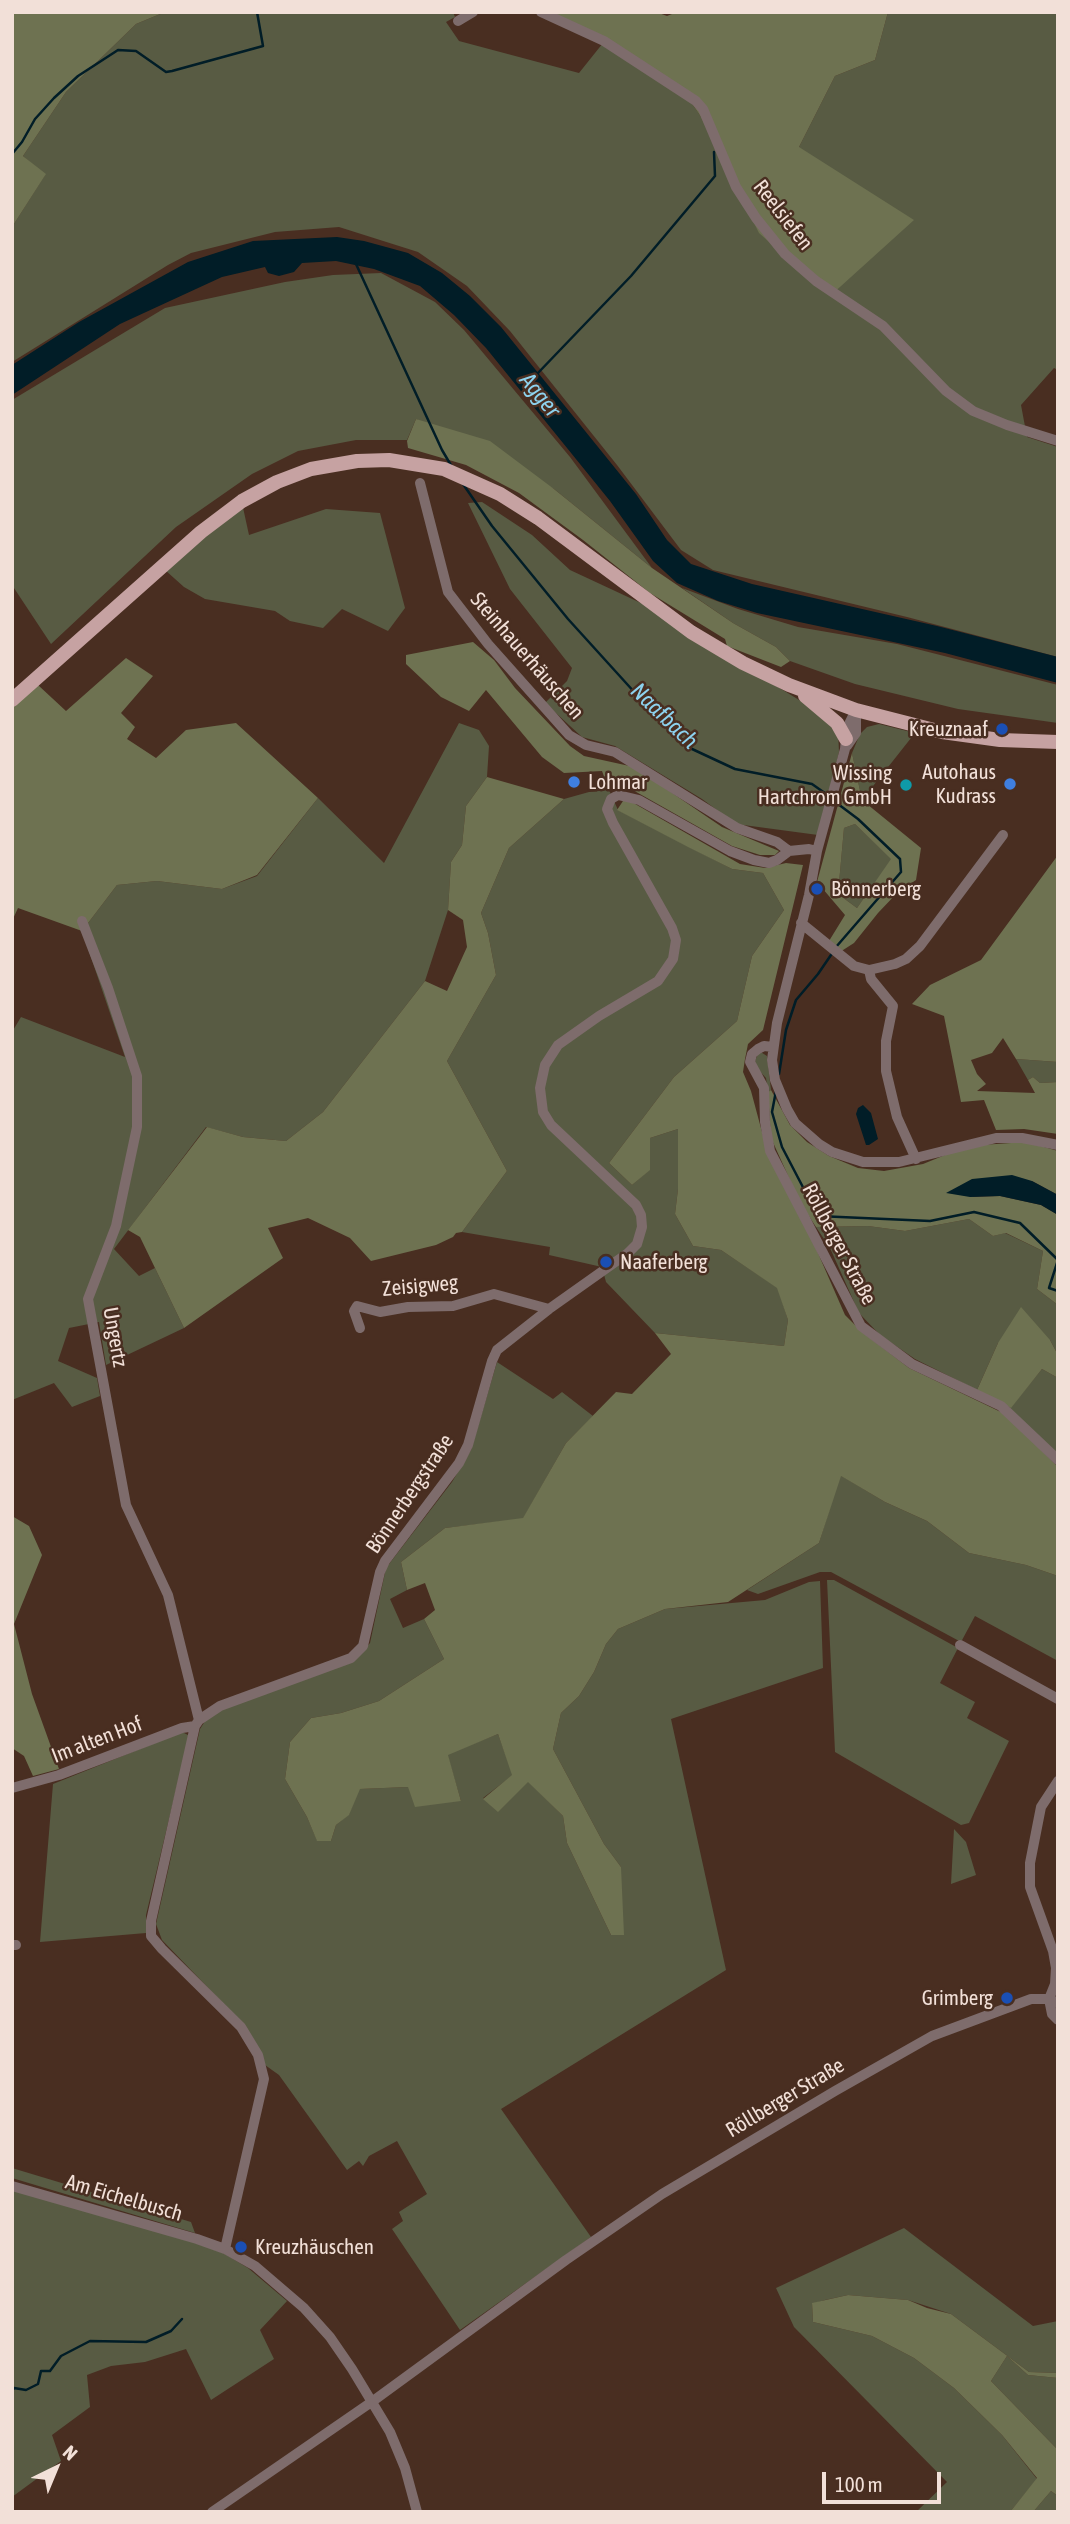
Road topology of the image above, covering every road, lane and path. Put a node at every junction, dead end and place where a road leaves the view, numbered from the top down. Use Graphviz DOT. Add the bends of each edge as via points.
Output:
graph roads {
  1 [pos="473,12"];
  2 [pos="541,12"];
  3 [pos="458,21"];
  4 [pos="1058,442"];
  5 [pos="421,483"];
  6 [pos="789,685"];
  7 [pos="12,701"];
  8 [pos="856,710"];
  9 [pos="1058,742"];
  10 [pos="846,744"];
  11 [pos="1003,835"];
  12 [pos="789,851"];
  13 [pos="817,851"];
  14 [pos="954,911"];
  15 [pos="943,915"];
  16 [pos="82,921"];
  17 [pos="801,923"];
  18 [pos="869,970"];
  19 [pos="773,1047"];
  20 [pos="1058,1145"];
  21 [pos="916,1159"];
  22 [pos="549,1308"];
  23 [pos="360,1328"];
  24 [pos="1058,1460"];
  25 [pos="960,1645"];
  26 [pos="1058,1699"];
  27 [pos="197,1723"];
  28 [pos="1058,1782"];
  29 [pos="12,1788"];
  30 [pos="1053,2001"];
  31 [pos="1058,2020"];
  32 [pos="12,2186"];
  33 [pos="225,2249"];
  34 [pos="373,2401"];
  35 [pos="212,2512"];
  36 [pos="417,2512"];
  1 -- 3 [label="street"];
  2 -- 4 [label="street, Reelsiefen" via="604,41 696,101 736,187 785,254 883,326 946,391 973,411"];
  5 -- 12 [label="street, Steinhauerhäuschen" via="448,592 569,735 615,752 737,828"];
  6 -- 7 [label="main road" via="691,632 500,494 432,466 389,460 331,464 258,491 201,532"];
  6 -- 8 [label="main road"];
  6 -- 10 [label="main road" via="837,723"];
  8 -- 9 [label="main road" via="942,732"];
  8 -- 10 [label="street" via="847,728"];
  10 -- 13 [label="street"];
  11 -- 15 [label="street"];
  12 -- 13 [label="street, Bönnerbergstraße"];
  12 -- 22 [label="street, Bönnerbergstraße" via="769,863 754,860 730,852 639,800 618,795 611,799 607,809 613,823 672,928 676,940 673,959 658,981 558,1045 545,1065 540,1098 551,1125 636,1205 642,1227 637,1244 628,1253"];
  13 -- 17 [label="street"];
  14 -- 15 [label="street"];
  15 -- 18 [label="street" via="906,959"];
  16 -- 27 [label="street, Ungertz" via="137,1076 137,1126 116,1226 88,1299 126,1505 168,1595"];
  17 -- 18 [label="street" via="854,966"];
  17 -- 19 [label="street"];
  18 -- 21 [label="street" via="893,1006 886,1071 897,1117"];
  19 -- 21 [label="street" via="780,1095 807,1135 832,1152 863,1162"];
  19 -- 24 [label="street, Röllberger Straße" via="758,1049 750,1062 764,1088 770,1151 861,1326 912,1364 1001,1406"];
  20 -- 21 [label="street" via="996,1138"];
  22 -- 23 [label="street, Zeisigweg" via="494,1294 453,1306 380,1312 357,1306 354,1311"];
  22 -- 27 [label="street, Bönnerbergstraße" via="497,1350 459,1463 380,1572 363,1646 351,1658 220,1706"];
  25 -- 26 [label="street"];
  27 -- 29 [label="street, Im alten Hof"];
  27 -- 33 [label="street" via="153,1912 152,1936 241,2027 258,2055 264,2079"];
  28 -- 30 [label="street" via="1041,1807 1030,1863 1030,1887 1056,1968"];
  30 -- 31 [label="street" via="1052,2014"];
  30 -- 34 [label="street, Röllberger Straße" via="1031,1999 932,2036 823,2098 662,2194"];
  32 -- 33 [label="street, Am Eichelbusch"];
  33 -- 34 [label="street" via="255,2266 304,2308 330,2337"];
  34 -- 35 [label="street, Röllberger Straße"];
  34 -- 36 [label="street" via="405,2468"];
}
